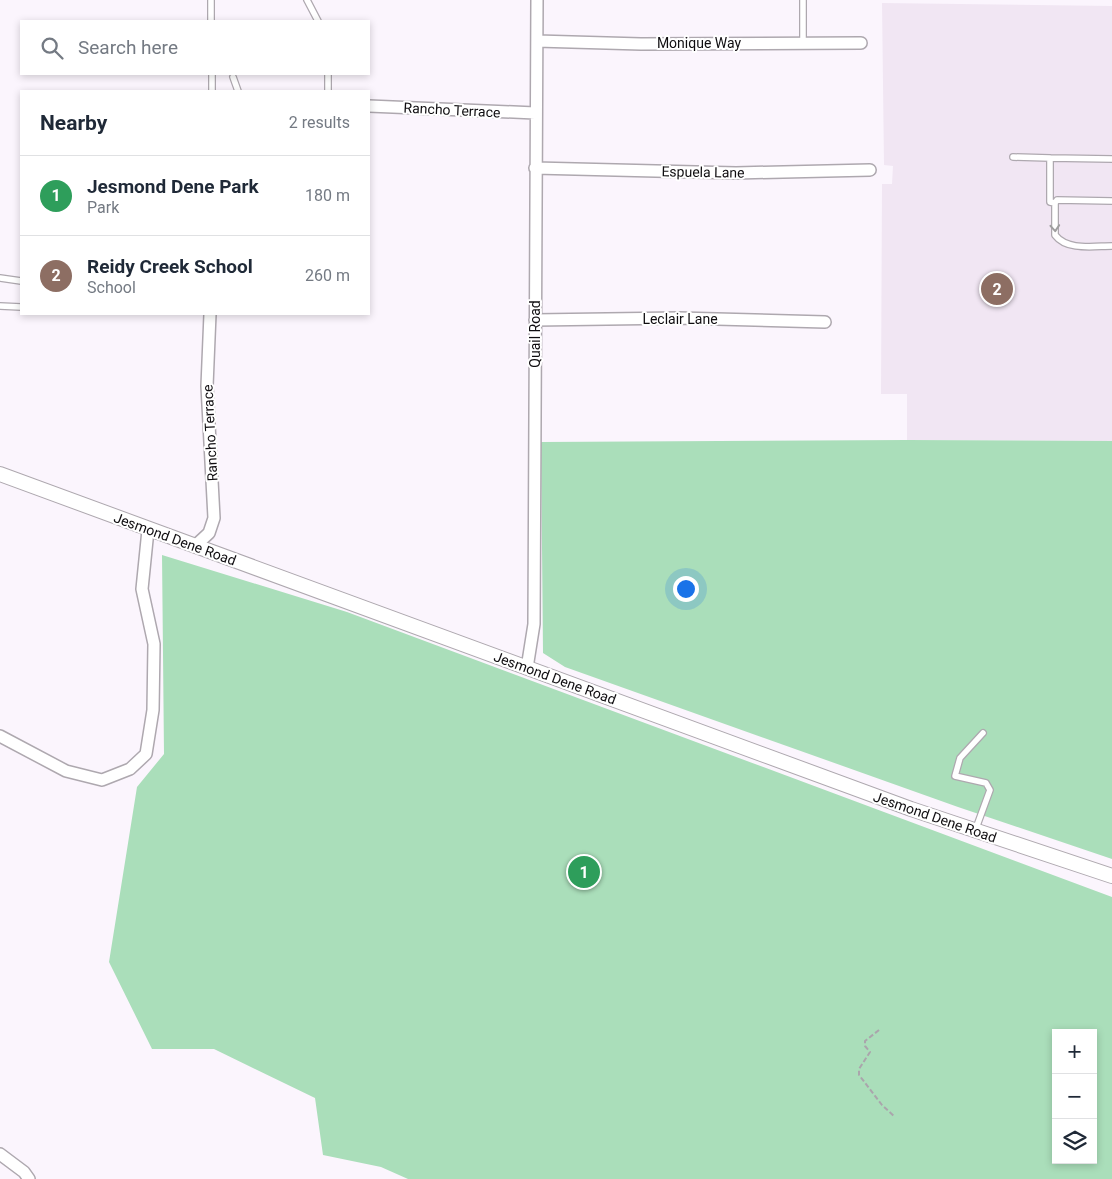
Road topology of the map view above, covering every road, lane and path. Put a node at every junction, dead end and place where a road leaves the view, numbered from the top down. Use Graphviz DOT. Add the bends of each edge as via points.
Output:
graph roads {
  1 [pos="211,0"];
  2 [pos="307,0"];
  3 [pos="537,0"];
  4 [pos="803,0"];
  5 [pos="211,20"];
  6 [pos="317,20"];
  7 [pos="537,42"];
  8 [pos="803,43"];
  9 [pos="861,43"];
  10 [pos="212,75"];
  11 [pos="328,75"];
  12 [pos="233,77"];
  13 [pos="212,90"];
  14 [pos="238,90"];
  15 [pos="328,90"];
  16 [pos="370,106"];
  17 [pos="535,113"];
  18 [pos="1013,157"];
  19 [pos="1050,158"];
  20 [pos="1112,158"];
  21 [pos="535,168"];
  22 [pos="870,170"];
  23 [pos="1112,201"];
  24 [pos="1055,203"];
  25 [pos="1112,246"];
  26 [pos="0,278"];
  27 [pos="20,281"];
  28 [pos="0,306"];
  29 [pos="20,307"];
  30 [pos="210,315"];
  31 [pos="535,320"];
  32 [pos="825,322"];
  33 [pos="0,474"];
  34 [pos="148,530"];
  35 [pos="195,546"];
  36 [pos="527,668"];
  37 [pos="983,733"];
  38 [pos="0,736"];
  39 [pos="975,830"];
  40 [pos="1112,876"];
  41 [pos="879,1030"];
  42 [pos="895,1117"];
  43 [pos="0,1154"];
  44 [pos="29,1179"];
  1 -- 5 [label="lane"];
  2 -- 6 [label="lane"];
  3 -- 7 [label="street, Quail Road"];
  4 -- 8 [label="lane"];
  7 -- 8 [label="street, Monique Way"];
  7 -- 17 [label="street, Quail Road"];
  8 -- 9 [label="street, Monique Way"];
  10 -- 13 [label="lane"];
  11 -- 15 [label="lane"];
  12 -- 14 [label="lane"];
  16 -- 17 [label="street, Rancho Terrace"];
  17 -- 21 [label="street, Quail Road"];
  18 -- 19 [label="lane"];
  19 -- 20 [label="lane"];
  19 -- 24 [label="lane" via="1050,202"];
  21 -- 22 [label="street, Espuela Lane" via="736,173"];
  21 -- 31 [label="street, Quail Road"];
  23 -- 24 [label="lane" via="1057,200"];
  24 -- 25 [label="lane, one-way" via="1055,235 1058,239 1068,245"];
  26 -- 27 [label="lane"];
  28 -- 29 [label="lane"];
  30 -- 35 [label="street, Rancho Terrace" via="207,386 214,518 210,533"];
  31 -- 32 [label="street, Leclair Lane" via="679,318"];
  31 -- 36 [label="street, Quail Road" via="534,624"];
  33 -- 34 [label="street, Jesmond Dene Road"];
  34 -- 35 [label="street, Jesmond Dene Road"];
  34 -- 38 [label="street" via="142,589 154,644 153,710 146,754 130,769 102,780 66,771"];
  35 -- 36 [label="street, Jesmond Dene Road"];
  36 -- 39 [label="street, Jesmond Dene Road"];
  37 -- 39 [label="lane" via="960,758 955,776 986,783 990,790"];
  39 -- 40 [label="street, Jesmond Dene Road"];
  41 -- 42 [label="path" via="865,1041 870,1052 859,1075"];
  43 -- 44 [label="street"];
}
